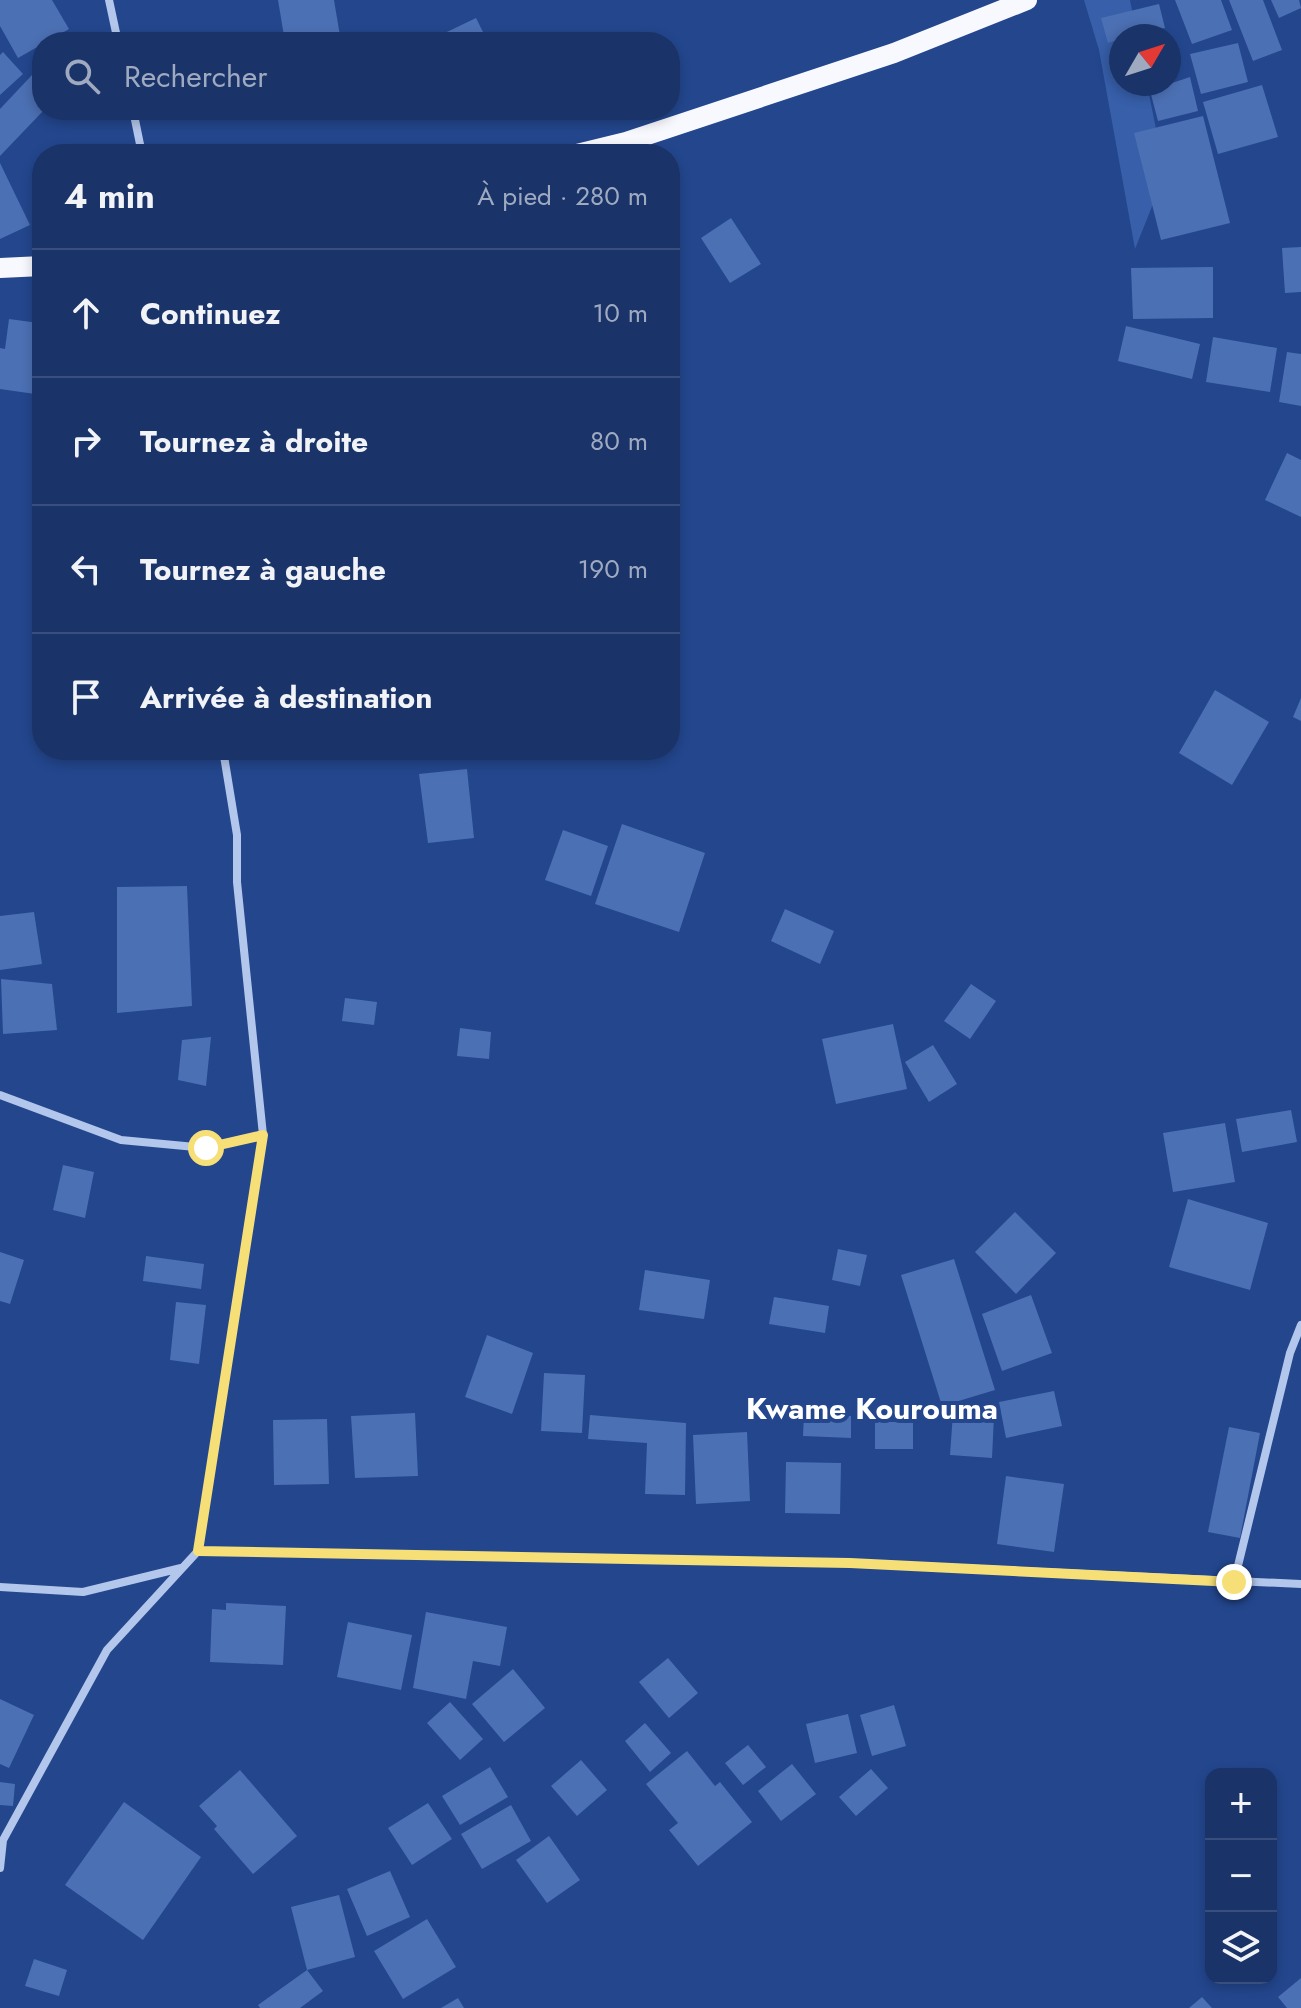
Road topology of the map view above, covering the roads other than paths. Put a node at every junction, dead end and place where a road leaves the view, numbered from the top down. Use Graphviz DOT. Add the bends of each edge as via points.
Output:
graph roads {
  1 [pos="109,0"];
  2 [pos="1027,0"];
  3 [pos="116,32"];
  4 [pos="135,120"];
  5 [pos="140,144"];
  6 [pos="618,144"];
  7 [pos="32,266"];
  8 [pos="0,268"];
  9 [pos="225,760"];
  10 [pos="0,1095"];
  11 [pos="263,1135"];
  12 [pos="1301,1325"];
  13 [pos="198,1551"];
  14 [pos="182,1568"];
  15 [pos="1234,1582"];
  16 [pos="1301,1584"];
  17 [pos="0,1587"];
  18 [pos="0,1868"];
  1 -- 3 [label="street"];
  2 -- 6 [label="main road" via="894,53"];
  4 -- 5 [label="street"];
  7 -- 8 [label="main road"];
  9 -- 11 [label="street" via="237,835 237,882"];
  10 -- 11 [label="street" via="121,1140 206,1148"];
  11 -- 13 [label="street"];
  12 -- 15 [label="street"];
  13 -- 14 [label="street"];
  13 -- 15 [label="street" via="850,1563"];
  14 -- 17 [label="street" via="83,1592"];
  14 -- 18 [label="street" via="107,1650 3,1840"];
  15 -- 16 [label="street"];
}
